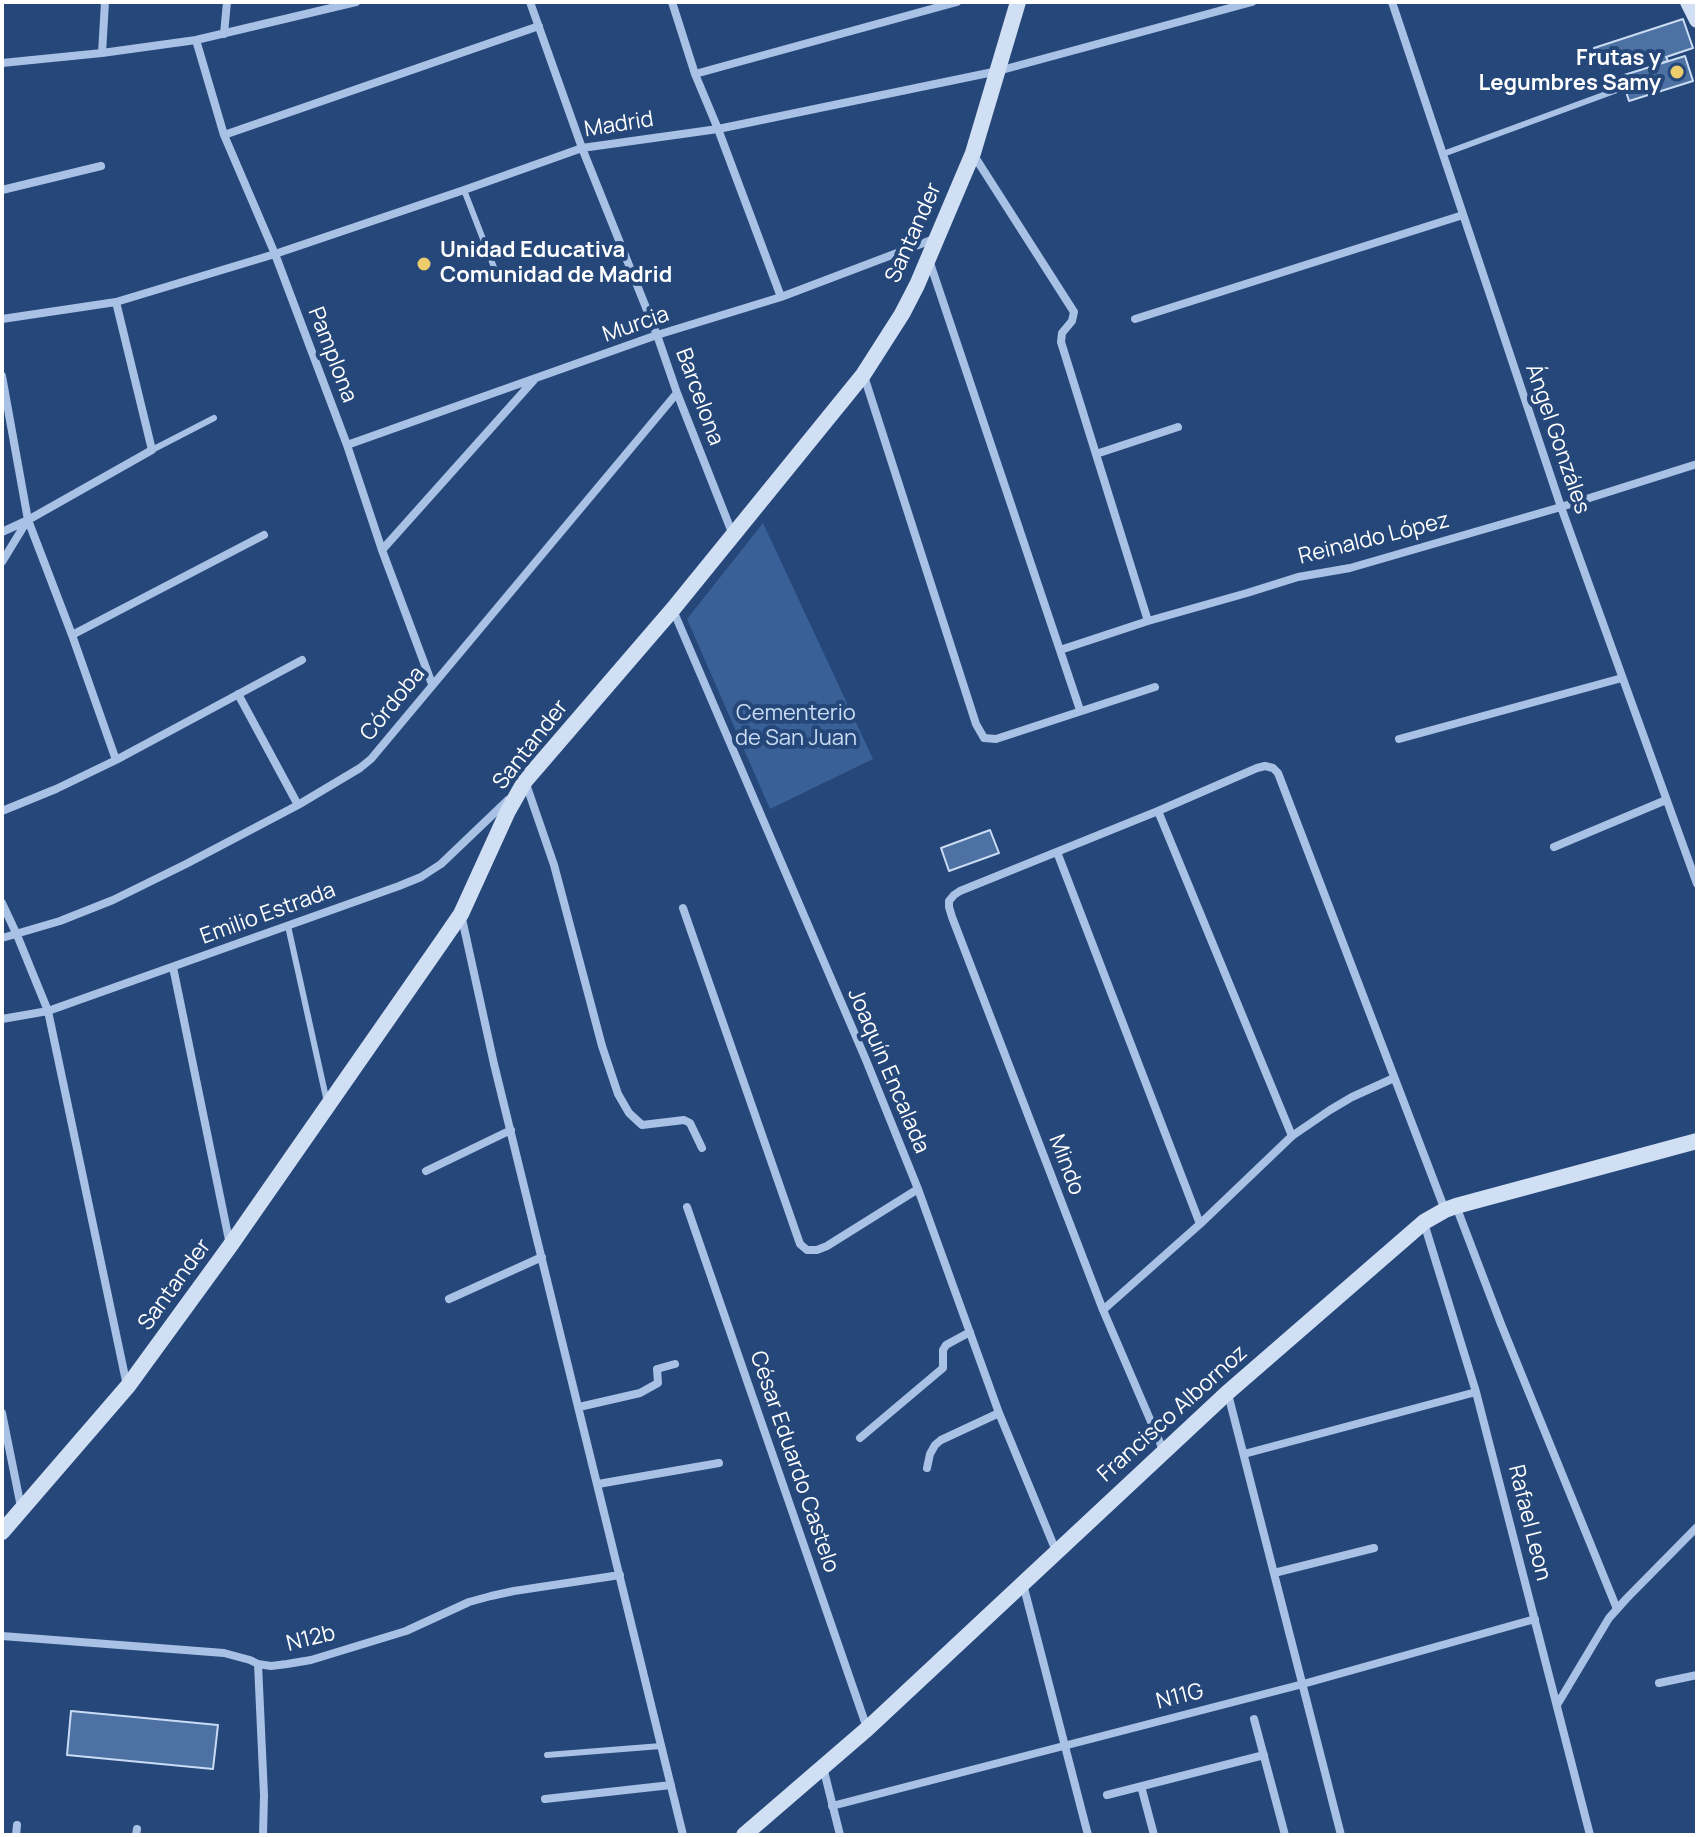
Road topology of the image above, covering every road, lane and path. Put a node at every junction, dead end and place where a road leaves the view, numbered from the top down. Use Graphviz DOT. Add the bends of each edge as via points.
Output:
graph roads {
  1 [pos="105,2"];
  2 [pos="227,2"];
  3 [pos="356,2"];
  4 [pos="530,2"];
  5 [pos="672,2"];
  6 [pos="957,2"];
  7 [pos="1018,2"];
  8 [pos="1252,2"];
  9 [pos="1392,2"];
  10 [pos="1688,2"];
  11 [pos="1697,20"];
  12 [pos="539,26"];
  13 [pos="224,34"];
  14 [pos="196,40"];
  15 [pos="102,53"];
  16 [pos="2,63"];
  17 [pos="998,71"];
  18 [pos="695,74"];
  19 [pos="1617,90"];
  20 [pos="718,129"];
  21 [pos="224,135"];
  22 [pos="582,148"];
  23 [pos="973,153"];
  24 [pos="1443,154"];
  25 [pos="101,166"];
  26 [pos="2,190"];
  27 [pos="464,190"];
  28 [pos="1463,215"];
  29 [pos="936,238"];
  30 [pos="275,254"];
  31 [pos="929,259"];
  32 [pos="497,275"];
  33 [pos="781,297"];
  34 [pos="116,302"];
  35 [pos="2,319"];
  36 [pos="1135,319"];
  37 [pos="657,335"];
  38 [pos="863,375"];
  39 [pos="2,376"];
  40 [pos="535,380"];
  41 [pos="677,393"];
  42 [pos="214,418"];
  43 [pos="1178,427"];
  44 [pos="347,445"];
  45 [pos="152,450"];
  46 [pos="1096,454"];
  47 [pos="1697,464"];
  48 [pos="1561,507"];
  49 [pos="28,520"];
  50 [pos="2,532"];
  51 [pos="264,535"];
  52 [pos="733,535"];
  53 [pos="382,550"];
  54 [pos="2,562"];
  55 [pos="673,609"];
  56 [pos="1148,621"];
  57 [pos="72,635"];
  58 [pos="1060,650"];
  59 [pos="302,660"];
  60 [pos="1622,678"];
  61 [pos="432,684"];
  62 [pos="1155,687"];
  63 [pos="238,694"];
  64 [pos="1080,710"];
  65 [pos="1399,739"];
  66 [pos="116,760"];
  67 [pos="521,786"];
  68 [pos="1666,800"];
  69 [pos="298,805"];
  70 [pos="2,811"];
  71 [pos="1158,811"];
  72 [pos="1554,847"];
  73 [pos="1057,852"];
  74 [pos="1697,884"];
  75 [pos="2,903"];
  76 [pos="683,908"];
  77 [pos="461,914"];
  78 [pos="288,926"];
  79 [pos="17,935"];
  80 [pos="2,938"];
  81 [pos="173,967"];
  82 [pos="48,1011"];
  83 [pos="2,1019"];
  84 [pos="1394,1078"];
  85 [pos="328,1105"];
  86 [pos="511,1130"];
  87 [pos="1292,1136"];
  88 [pos="1697,1141"];
  89 [pos="702,1148"];
  90 [pos="426,1171"];
  91 [pos="918,1189"];
  92 [pos="687,1207"];
  93 [pos="1450,1208"];
  94 [pos="1424,1222"];
  95 [pos="1200,1224"];
  96 [pos="230,1246"];
  97 [pos="542,1257"];
  98 [pos="449,1299"];
  99 [pos="1103,1310"];
  100 [pos="970,1332"];
  101 [pos="675,1364"];
  102 [pos="128,1386"];
  103 [pos="1476,1392"];
  104 [pos="1227,1393"];
  105 [pos="579,1407"];
  106 [pos="2,1413"];
  107 [pos="999,1413"];
  108 [pos="860,1438"];
  109 [pos="1164,1453"];
  110 [pos="1244,1454"];
  111 [pos="719,1463"];
  112 [pos="927,1468"];
  113 [pos="598,1484"];
  114 [pos="22,1511"];
  115 [pos="1697,1527"];
  116 [pos="2,1532"];
  117 [pos="1374,1548"];
  118 [pos="1056,1551"];
  119 [pos="1274,1573"];
  120 [pos="620,1575"];
  121 [pos="1023,1584"];
  122 [pos="1617,1609"];
  123 [pos="1535,1619"];
  124 [pos="2,1636"];
  125 [pos="258,1664"];
  126 [pos="1697,1675"];
  127 [pos="1659,1683"];
  128 [pos="1303,1684"];
  129 [pos="1557,1705"];
  130 [pos="1254,1719"];
  131 [pos="867,1729"];
  132 [pos="1066,1745"];
  133 [pos="661,1746"];
  134 [pos="547,1755"];
  135 [pos="1264,1755"];
  136 [pos="823,1767"];
  137 [pos="671,1785"];
  138 [pos="1141,1786"];
  139 [pos="1107,1795"];
  140 [pos="545,1799"];
  141 [pos="832,1806"];
  142 [pos="263,1835"];
  143 [pos="683,1835"];
  144 [pos="744,1835"];
  145 [pos="840,1835"];
  146 [pos="1088,1835"];
  147 [pos="1154,1835"];
  148 [pos="1285,1835"];
  149 [pos="1341,1835"];
  150 [pos="1590,1835"];
  1 -- 15 [label="street"];
  2 -- 13 [label="street"];
  3 -- 13 [label="street"];
  4 -- 12 [label="street, Barcelona"];
  5 -- 18 [label="street"];
  6 -- 18 [label="street"];
  7 -- 17 [label="street, Santander"];
  8 -- 17 [label="street, Madrid"];
  9 -- 24 [label="street, Ángel Gonzáles"];
  10 -- 11 [label="street"];
  12 -- 21 [label="street"];
  12 -- 22 [label="street, Barcelona"];
  13 -- 14 [label="street"];
  14 -- 15 [label="street"];
  14 -- 21 [label="street, Pamplona"];
  15 -- 16 [label="street"];
  17 -- 20 [label="street, Madrid"];
  17 -- 23 [label="street, Santander"];
  18 -- 20 [label="street"];
  19 -- 24 [label="lane"];
  20 -- 22 [label="street, Madrid"];
  20 -- 33 [label="street"];
  21 -- 30 [label="street, Pamplona"];
  22 -- 27 [label="street, Madrid"];
  22 -- 37 [label="street, Barcelona"];
  23 -- 29 [label="street, Santander"];
  23 -- 46 [label="street" via="1074,312 1061,342"];
  24 -- 28 [label="street, Ángel Gonzáles"];
  25 -- 26 [label="street"];
  27 -- 30 [label="street, Madrid"];
  27 -- 32 [label="lane"];
  28 -- 36 [label="street"];
  28 -- 48 [label="street, Ángel Gonzáles"];
  29 -- 31 [label="street, Santander"];
  29 -- 33 [label="street, Murcia"];
  30 -- 34 [label="street, Madrid"];
  30 -- 44 [label="street, Pamplona"];
  31 -- 38 [label="street, Santander"];
  31 -- 58 [label="street"];
  33 -- 37 [label="street, Murcia"];
  34 -- 35 [label="street, Madrid"];
  34 -- 45 [label="street"];
  37 -- 40 [label="street, Murcia"];
  37 -- 41 [label="street, Barcelona"];
  38 -- 52 [label="street, Santander"];
  38 -- 64 [label="street" via="980,732 996,739"];
  39 -- 49 [label="street"];
  40 -- 44 [label="street, Murcia"];
  40 -- 53 [label="street"];
  41 -- 52 [label="street, Barcelona"];
  41 -- 61 [label="street, Córdoba"];
  42 -- 45 [label="lane"];
  43 -- 46 [label="street"];
  44 -- 53 [label="street, Pamplona"];
  45 -- 49 [label="street"];
  46 -- 56 [label="street"];
  47 -- 48 [label="street, Reinaldo López"];
  48 -- 56 [label="street, Reinaldo López"];
  48 -- 60 [label="street, Ángel Gonzáles"];
  49 -- 50 [label="street"];
  49 -- 54 [label="street"];
  49 -- 57 [label="street"];
  51 -- 57 [label="street"];
  52 -- 55 [label="street, Santander"];
  53 -- 61 [label="street, Pamplona"];
  55 -- 67 [label="street, Santander"];
  55 -- 91 [label="street, Joaquín Encalada"];
  56 -- 58 [label="street, Reinaldo López"];
  57 -- 66 [label="street"];
  58 -- 64 [label="street"];
  59 -- 63 [label="street"];
  60 -- 65 [label="street"];
  60 -- 68 [label="street, Ángel Gonzáles"];
  61 -- 69 [label="street, Córdoba" via="371,759"];
  62 -- 64 [label="street"];
  63 -- 66 [label="street"];
  63 -- 69 [label="street"];
  66 -- 70 [label="street"];
  67 -- 77 [label="street, Santander"];
  67 -- 78 [label="street, Emilio Estrada" via="421,877"];
  67 -- 89 [label="street" via="554,865 618,1094 642,1125 690,1123"];
  68 -- 72 [label="street"];
  68 -- 74 [label="street, Ángel Gonzáles"];
  69 -- 79 [label="street, Córdoba" via="113,900"];
  71 -- 73 [label="street"];
  71 -- 84 [label="street" via="1257,768 1278,773"];
  71 -- 87 [label="street"];
  73 -- 95 [label="street"];
  73 -- 99 [label="street, Mindo" via="960,891 949,907"];
  75 -- 79 [label="street"];
  76 -- 91 [label="street" via="800,1244 807,1250 827,1246"];
  77 -- 85 [label="street, Santander"];
  77 -- 86 [label="street"];
  78 -- 81 [label="street, Emilio Estrada"];
  78 -- 85 [label="lane"];
  79 -- 80 [label="street, Córdoba"];
  79 -- 82 [label="street"];
  81 -- 82 [label="street, Emilio Estrada"];
  81 -- 96 [label="street"];
  82 -- 83 [label="street, Emilio Estrada"];
  82 -- 102 [label="street"];
  84 -- 87 [label="street" via="1352,1097"];
  84 -- 93 [label="street"];
  85 -- 96 [label="street, Santander"];
  86 -- 90 [label="street"];
  86 -- 97 [label="street"];
  87 -- 95 [label="street"];
  88 -- 93 [label="street, Francisco Albornoz"];
  91 -- 100 [label="street, Joaquín Encalada"];
  92 -- 131 [label="street, César Eduardo Castelo"];
  93 -- 94 [label="street, Francisco Albornoz"];
  93 -- 122 [label="street"];
  94 -- 103 [label="street, Rafael Leon"];
  94 -- 104 [label="street, Francisco Albornoz"];
  95 -- 99 [label="street"];
  96 -- 102 [label="street, Santander"];
  97 -- 98 [label="street"];
  97 -- 105 [label="street"];
  99 -- 109 [label="street, Mindo"];
  100 -- 107 [label="street, Joaquín Encalada"];
  100 -- 108 [label="street" via="946,1345 943,1368"];
  101 -- 105 [label="street" via="657,1369 658,1383 640,1393"];
  102 -- 114 [label="street, Santander"];
  103 -- 110 [label="street"];
  103 -- 123 [label="street, Rafael Leon"];
  104 -- 109 [label="street, Francisco Albornoz"];
  104 -- 110 [label="street"];
  105 -- 113 [label="street"];
  106 -- 114 [label="street"];
  107 -- 112 [label="street" via="941,1440"];
  107 -- 118 [label="street, Joaquín Encalada"];
  109 -- 118 [label="street, Francisco Albornoz"];
  110 -- 119 [label="street"];
  111 -- 113 [label="street"];
  113 -- 120 [label="street"];
  114 -- 116 [label="street, Santander"];
  115 -- 122 [label="street"];
  117 -- 119 [label="street"];
  118 -- 121 [label="street, Francisco Albornoz"];
  119 -- 128 [label="street"];
  120 -- 125 [label="street, N12b" via="491,1596 406,1631 311,1660"];
  120 -- 133 [label="street"];
  121 -- 131 [label="street, Francisco Albornoz"];
  121 -- 132 [label="street"];
  122 -- 129 [label="street"];
  123 -- 128 [label="street, N11G"];
  123 -- 129 [label="street, Rafael Leon"];
  124 -- 125 [label="street, N12b" via="224,1653"];
  125 -- 142 [label="street"];
  126 -- 127 [label="street"];
  128 -- 132 [label="street, N11G"];
  128 -- 149 [label="street"];
  129 -- 150 [label="street, Rafael Leon"];
  130 -- 135 [label="street"];
  131 -- 136 [label="street, Francisco Albornoz"];
  132 -- 141 [label="street, N11G"];
  132 -- 146 [label="street"];
  133 -- 134 [label="lane"];
  133 -- 137 [label="street"];
  135 -- 138 [label="street"];
  135 -- 148 [label="street"];
  136 -- 141 [label="street"];
  136 -- 144 [label="street, Francisco Albornoz"];
  137 -- 140 [label="street"];
  137 -- 143 [label="street"];
  138 -- 139 [label="street"];
  138 -- 147 [label="street"];
  141 -- 145 [label="street"];
}
